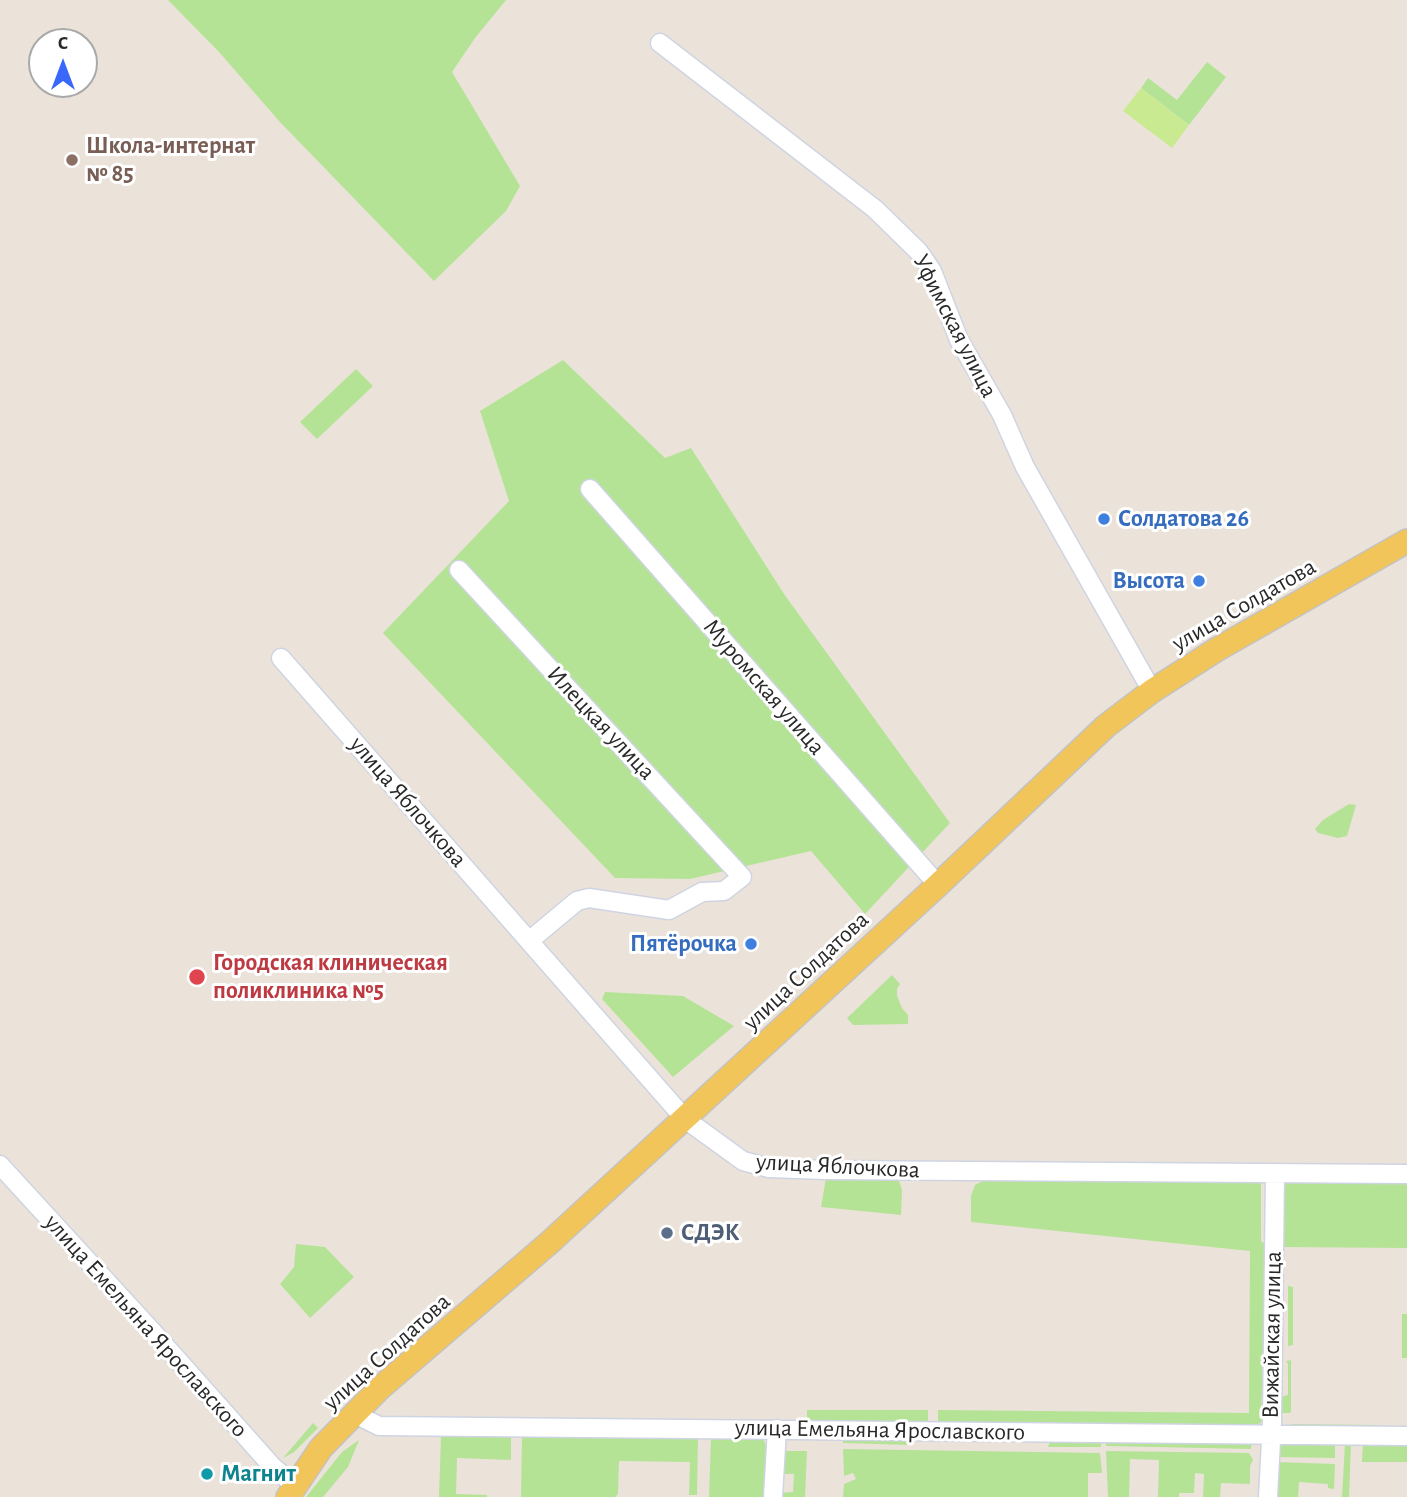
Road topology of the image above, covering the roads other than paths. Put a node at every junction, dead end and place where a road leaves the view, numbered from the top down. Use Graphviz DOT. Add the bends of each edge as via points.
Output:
graph roads {
  1 [pos="660,43"];
  2 [pos="590,489"];
  3 [pos="1407,541"];
  4 [pos="459,570"];
  5 [pos="281,658"];
  6 [pos="1152,691"];
  7 [pos="938,885"];
  8 [pos="529,941"];
  9 [pos="685,1119"];
  10 [pos="0,1166"];
  11 [pos="1275,1173"];
  12 [pos="1407,1174"];
  13 [pos="355,1414"];
  14 [pos="777,1429"];
  15 [pos="1271,1434"];
  16 [pos="1407,1436"];
  17 [pos="291,1491"];
  18 [pos="773,1497"];
  19 [pos="1268,1497"];
  1 -- 6 [label="street, Уфимская улица" via="845,185 919,252 1025,467"];
  2 -- 7 [label="street, Муромская улица"];
  3 -- 6 [label="main road, улица Солдатова"];
  4 -- 8 [label="street, Илецкая улица" via="742,877 724,891 702,892 669,910 589,898 578,901"];
  5 -- 8 [label="street, улица Яблочкова"];
  6 -- 7 [label="main road, улица Солдатова" via="1087,743"];
  7 -- 9 [label="main road, улица Солдатова"];
  8 -- 9 [label="street, улица Яблочкова"];
  9 -- 11 [label="street, улица Яблочкова" via="743,1161 769,1168"];
  9 -- 13 [label="main road, улица Солдатова"];
  10 -- 17 [label="street, улица Емельяна Ярославского"];
  11 -- 12 [label="street, улица Яблочкова"];
  11 -- 15 [label="street, Вижайская улица"];
  13 -- 14 [label="street, улица Емельяна Ярославского" via="379,1426"];
  13 -- 17 [label="main road, улица Солдатова" via="321,1448"];
  14 -- 15 [label="street, улица Емельяна Ярославского"];
  14 -- 18 [label="street"];
  15 -- 16 [label="street, улица Емельяна Ярославского"];
  15 -- 19 [label="street, Вижайская улица"];
}
